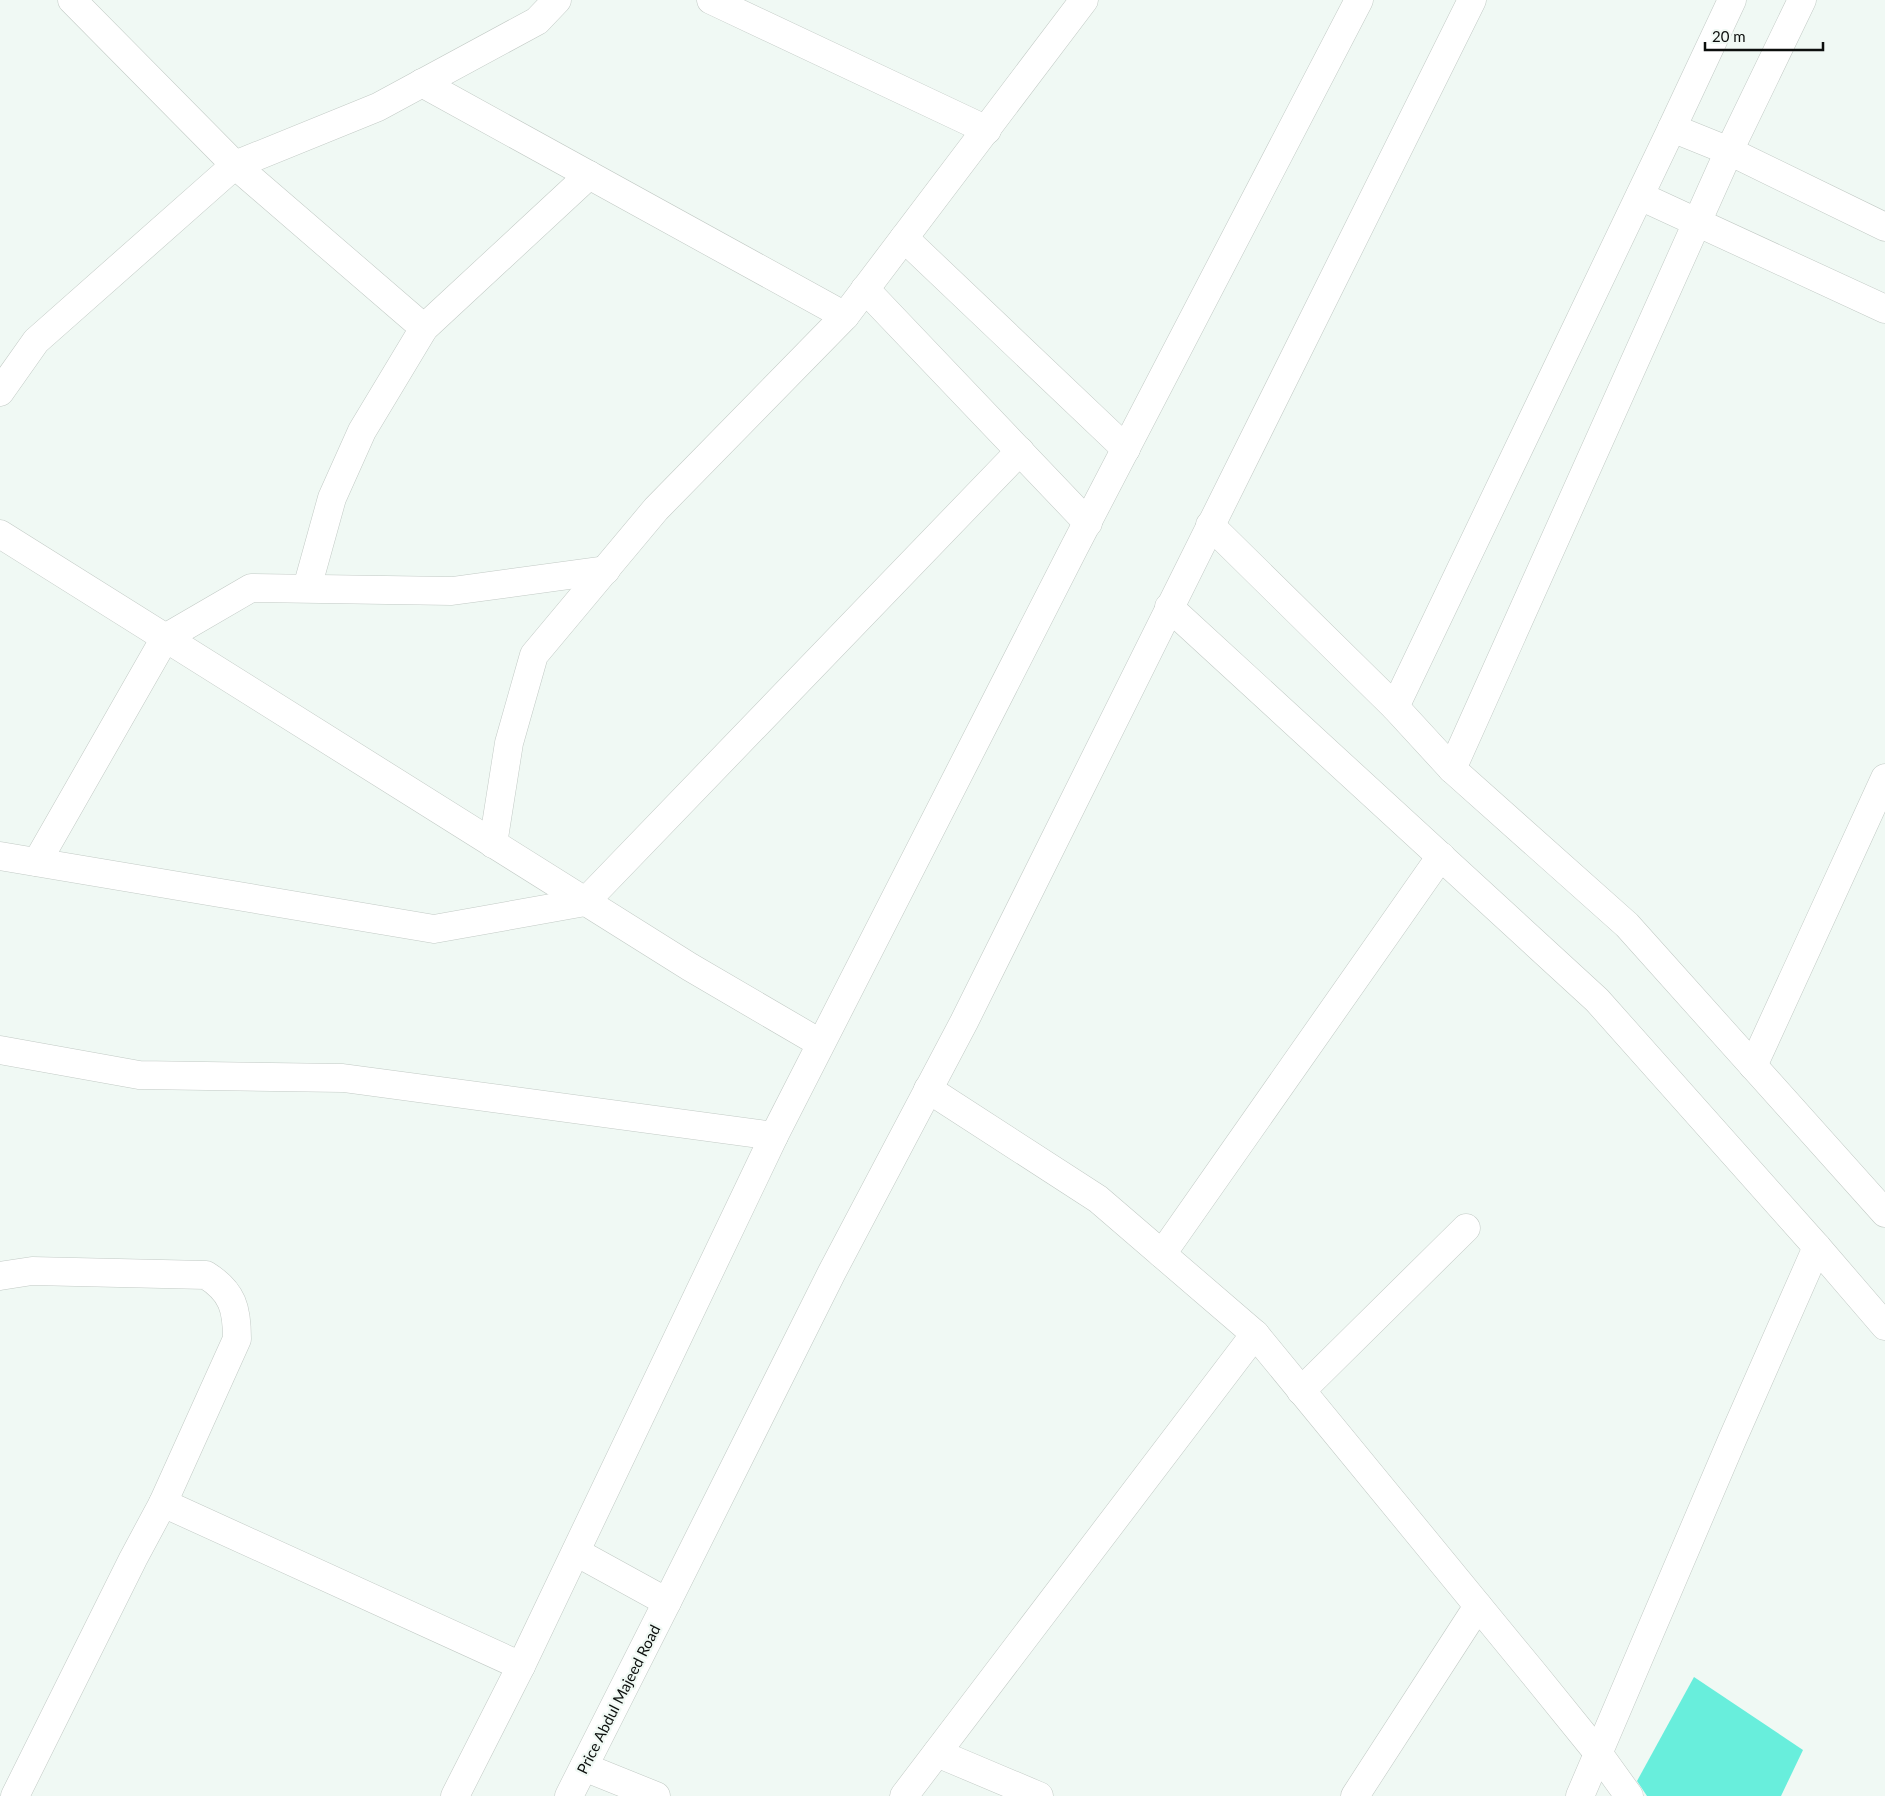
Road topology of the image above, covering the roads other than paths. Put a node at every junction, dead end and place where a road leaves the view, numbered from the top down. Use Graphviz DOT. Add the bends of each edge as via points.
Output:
graph roads {
  1 [pos="72,0"];
  2 [pos="557,0"];
  3 [pos="711,0"];
  4 [pos="1084,0"];
  5 [pos="1359,0"];
  6 [pos="1472,0"];
  7 [pos="1732,0"];
  8 [pos="1802,0"];
  9 [pos="422,83"];
  10 [pos="1672,128"];
  11 [pos="987,130"];
  12 [pos="1729,151"];
  13 [pos="235,165"];
  14 [pos="589,175"];
  15 [pos="1640,196"];
  16 [pos="1698,222"];
  17 [pos="1885,227"];
  18 [pos="904,238"];
  19 [pos="865,289"];
  20 [pos="1885,309"];
  21 [pos="845,316"];
  22 [pos="424,328"];
  23 [pos="0,392"];
  24 [pos="1126,449"];
  25 [pos="1020,451"];
  26 [pos="1088,523"];
  27 [pos="1210,525"];
  28 [pos="0,534"];
  29 [pos="606,570"];
  30 [pos="307,588"];
  31 [pos="1169,607"];
  32 [pos="165,638"];
  33 [pos="1395,707"];
  34 [pos="1452,769"];
  35 [pos="1885,778"];
  36 [pos="493,844"];
  37 [pos="0,856"];
  38 [pos="1441,856"];
  39 [pos="38,862"];
  40 [pos="585,902"];
  41 [pos="820,1043"];
  42 [pos="0,1050"];
  43 [pos="1753,1066"];
  44 [pos="928,1089"];
  45 [pos="774,1136"];
  46 [pos="1885,1213"];
  47 [pos="1466,1228"];
  48 [pos="1818,1247"];
  49 [pos="1162,1254"];
  50 [pos="0,1276"];
  51 [pos="1885,1326"];
  52 [pos="1255,1334"];
  53 [pos="1301,1390"];
  54 [pos="163,1503"];
  55 [pos="576,1552"];
  56 [pos="667,1602"];
  57 [pos="1478,1606"];
  58 [pos="521,1666"];
  59 [pos="937,1753"];
  60 [pos="1598,1753"];
  61 [pos="584,1767"];
  62 [pos="15,1796"];
  63 [pos="455,1796"];
  64 [pos="569,1796"];
  65 [pos="656,1796"];
  66 [pos="904,1796"];
  67 [pos="1039,1796"];
  68 [pos="1355,1796"];
  69 [pos="1580,1796"];
  70 [pos="1628,1796"];
  1 -- 13 [label="street"];
  2 -- 9 [label="street" via="537,21"];
  3 -- 11 [label="street"];
  4 -- 11 [label="street"];
  5 -- 24 [label="street"];
  6 -- 27 [label="street, Price Abdul Majeed Road"];
  7 -- 10 [label="street"];
  8 -- 12 [label="street"];
  9 -- 13 [label="street" via="378,106"];
  9 -- 14 [label="street"];
  10 -- 12 [label="street"];
  10 -- 15 [label="street"];
  11 -- 18 [label="street"];
  12 -- 16 [label="street"];
  12 -- 17 [label="street"];
  13 -- 22 [label="street"];
  13 -- 23 [label="street" via="36,341"];
  14 -- 21 [label="street"];
  14 -- 22 [label="street"];
  15 -- 16 [label="street"];
  15 -- 33 [label="street"];
  16 -- 20 [label="street"];
  16 -- 34 [label="street"];
  18 -- 19 [label="street"];
  18 -- 24 [label="street"];
  19 -- 21 [label="street"];
  19 -- 25 [label="street"];
  21 -- 29 [label="street" via="656,509"];
  22 -- 30 [label="street" via="362,430 332,498"];
  24 -- 26 [label="street"];
  25 -- 26 [label="street"];
  25 -- 40 [label="street"];
  26 -- 41 [label="street"];
  27 -- 31 [label="street, Price Abdul Majeed Road"];
  27 -- 33 [label="street"];
  28 -- 32 [label="street"];
  29 -- 30 [label="street" via="452,591"];
  29 -- 36 [label="street" via="534,655 509,743"];
  30 -- 32 [label="street" via="251,588"];
  31 -- 38 [label="street"];
  31 -- 44 [label="street, Price Abdul Majeed Road"];
  32 -- 36 [label="street"];
  32 -- 39 [label="street"];
  33 -- 34 [label="street"];
  34 -- 43 [label="street" via="1627,926"];
  35 -- 43 [label="street"];
  36 -- 40 [label="street"];
  37 -- 39 [label="street"];
  38 -- 48 [label="street" via="1597,1000"];
  38 -- 49 [label="street"];
  39 -- 40 [label="street" via="434,929"];
  40 -- 41 [label="street"];
  41 -- 45 [label="street"];
  42 -- 45 [label="street" via="138,1075 343,1078"];
  43 -- 46 [label="street"];
  44 -- 49 [label="street" via="1098,1199"];
  44 -- 56 [label="street, Price Abdul Majeed Road" via="832,1272"];
  45 -- 55 [label="street"];
  47 -- 53 [label="street"];
  48 -- 51 [label="street"];
  48 -- 60 [label="street"];
  49 -- 52 [label="street"];
  50 -- 54 [label="street" via="32,1271 206,1275 229,1297 237,1318 237,1339"];
  52 -- 53 [label="street"];
  52 -- 59 [label="street"];
  53 -- 57 [label="street"];
  54 -- 58 [label="street"];
  54 -- 62 [label="street"];
  55 -- 56 [label="street"];
  55 -- 58 [label="street"];
  56 -- 61 [label="street, Price Abdul Majeed Road"];
  57 -- 60 [label="street"];
  57 -- 68 [label="street"];
  58 -- 63 [label="street"];
  59 -- 66 [label="street"];
  59 -- 67 [label="street"];
  60 -- 69 [label="street"];
  60 -- 70 [label="street"];
  61 -- 64 [label="street, Price Abdul Majeed Road"];
  61 -- 65 [label="street"];
}
